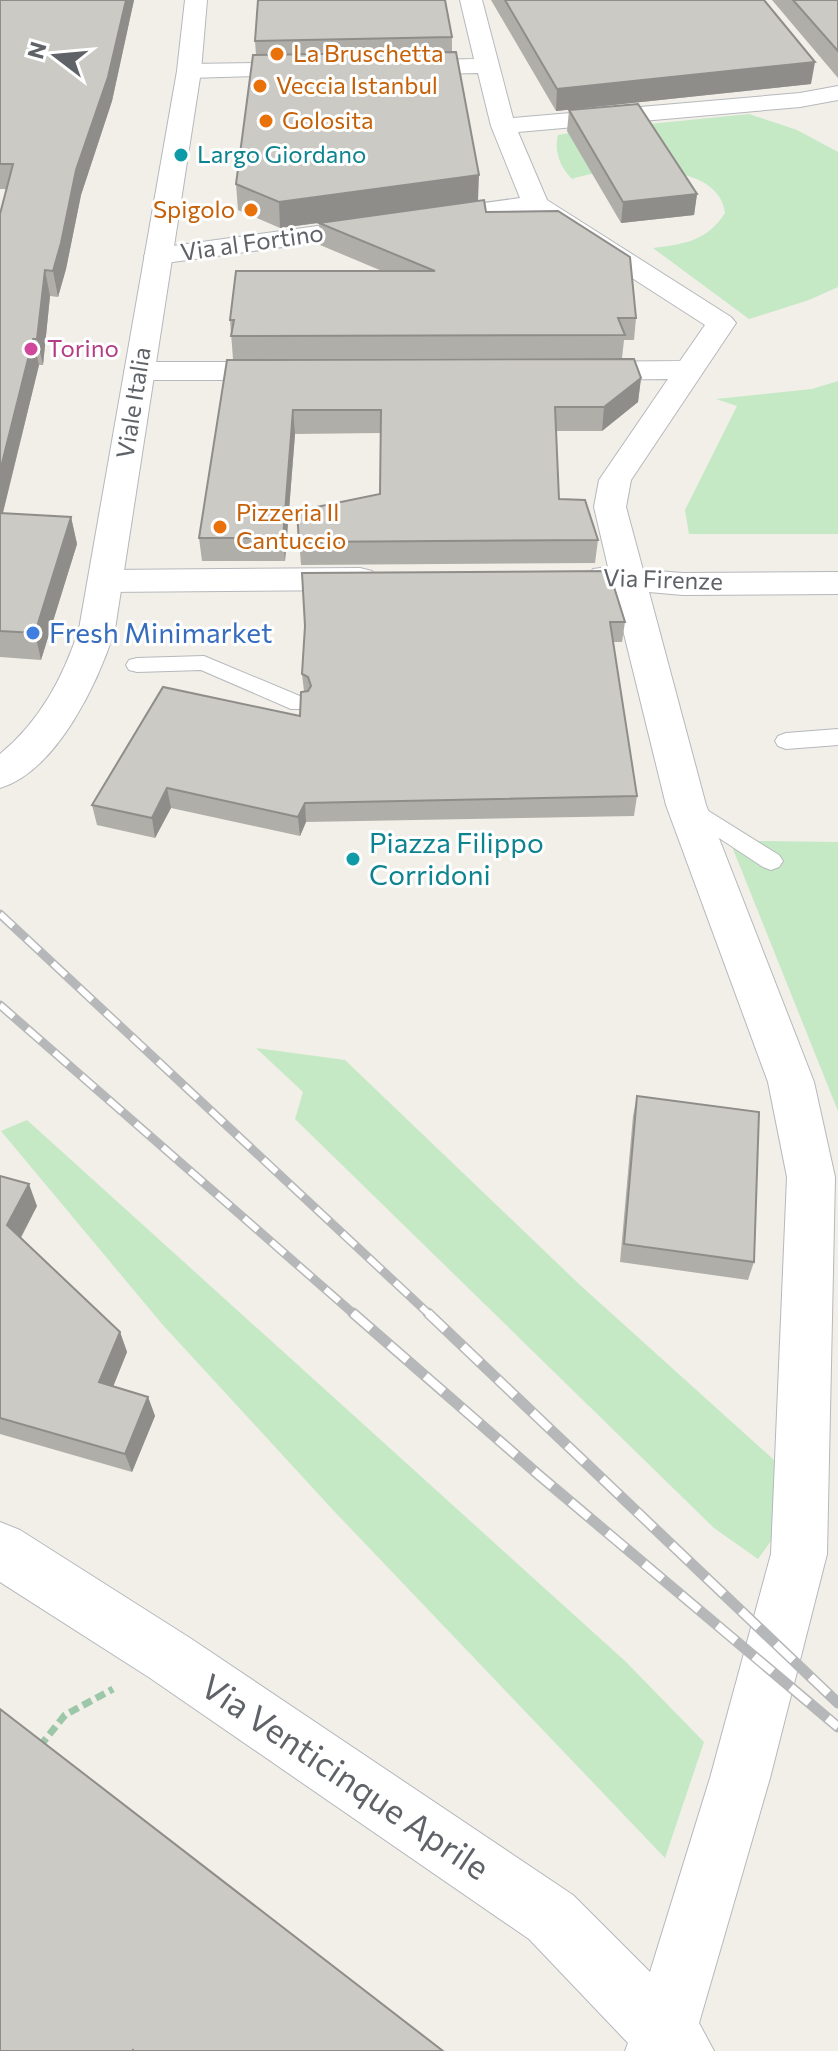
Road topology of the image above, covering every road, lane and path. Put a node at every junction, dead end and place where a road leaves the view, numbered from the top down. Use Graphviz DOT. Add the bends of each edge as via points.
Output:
graph roads {
  1 [pos="196,0"];
  2 [pos="471,0"];
  3 [pos="488,66"];
  4 [pos="378,68"];
  5 [pos="330,69"];
  6 [pos="816,70"];
  7 [pos="189,71"];
  8 [pos="837,94"];
  9 [pos="503,126"];
  10 [pos="536,204"];
  11 [pos="158,256"];
  12 [pos="689,370"];
  13 [pos="139,371"];
  14 [pos="312,371"];
  15 [pos="547,371"];
  16 [pos="629,577"];
  17 [pos="566,578"];
  18 [pos="391,579"];
  19 [pos="105,581"];
  20 [pos="838,583"];
  21 [pos="137,665"];
  22 [pos="299,704"];
  23 [pos="838,737"];
  24 [pos="786,741"];
  25 [pos="0,774"];
  26 [pos="686,805"];
  27 [pos="771,861"];
  28 [pos="0,1550"];
  29 [pos="170,1658"];
  30 [pos="40,1746"];
  31 [pos="668,2045"];
  1 -- 7 [label="street, Viale Italia"];
  2 -- 3 [label="street"];
  3 -- 4 [label="street"];
  3 -- 9 [label="street"];
  5 -- 7 [label="street"];
  6 -- 8 [label="street"];
  7 -- 11 [label="street, Viale Italia"];
  8 -- 9 [label="street"];
  9 -- 10 [label="street"];
  10 -- 11 [label="street, Via al Fortino"];
  10 -- 12 [label="street" via="721,323"];
  11 -- 13 [label="street, Viale Italia"];
  12 -- 15 [label="street"];
  12 -- 16 [label="street" via="615,480 610,507"];
  13 -- 14 [label="street"];
  13 -- 19 [label="street, Viale Italia"];
  16 -- 17 [label="street, Via Firenze"];
  16 -- 20 [label="street, Via Firenze" via="671,584"];
  16 -- 26 [label="street"];
  18 -- 19 [label="street"];
  19 -- 25 [label="street, Viale Italia" via="89,658 58,717"];
  21 -- 22 [label="lane" via="204,663"];
  23 -- 24 [label="lane"];
  26 -- 27 [label="lane"];
  26 -- 31 [label="street" via="791,1082 811,1177 799,1554"];
  28 -- 29 [label="street, Via Venticinque Aprile"];
  29 -- 30 [label="path" via="65,1715"];
  29 -- 31 [label="street, Via Venticinque Aprile" via="551,1917"];
}
